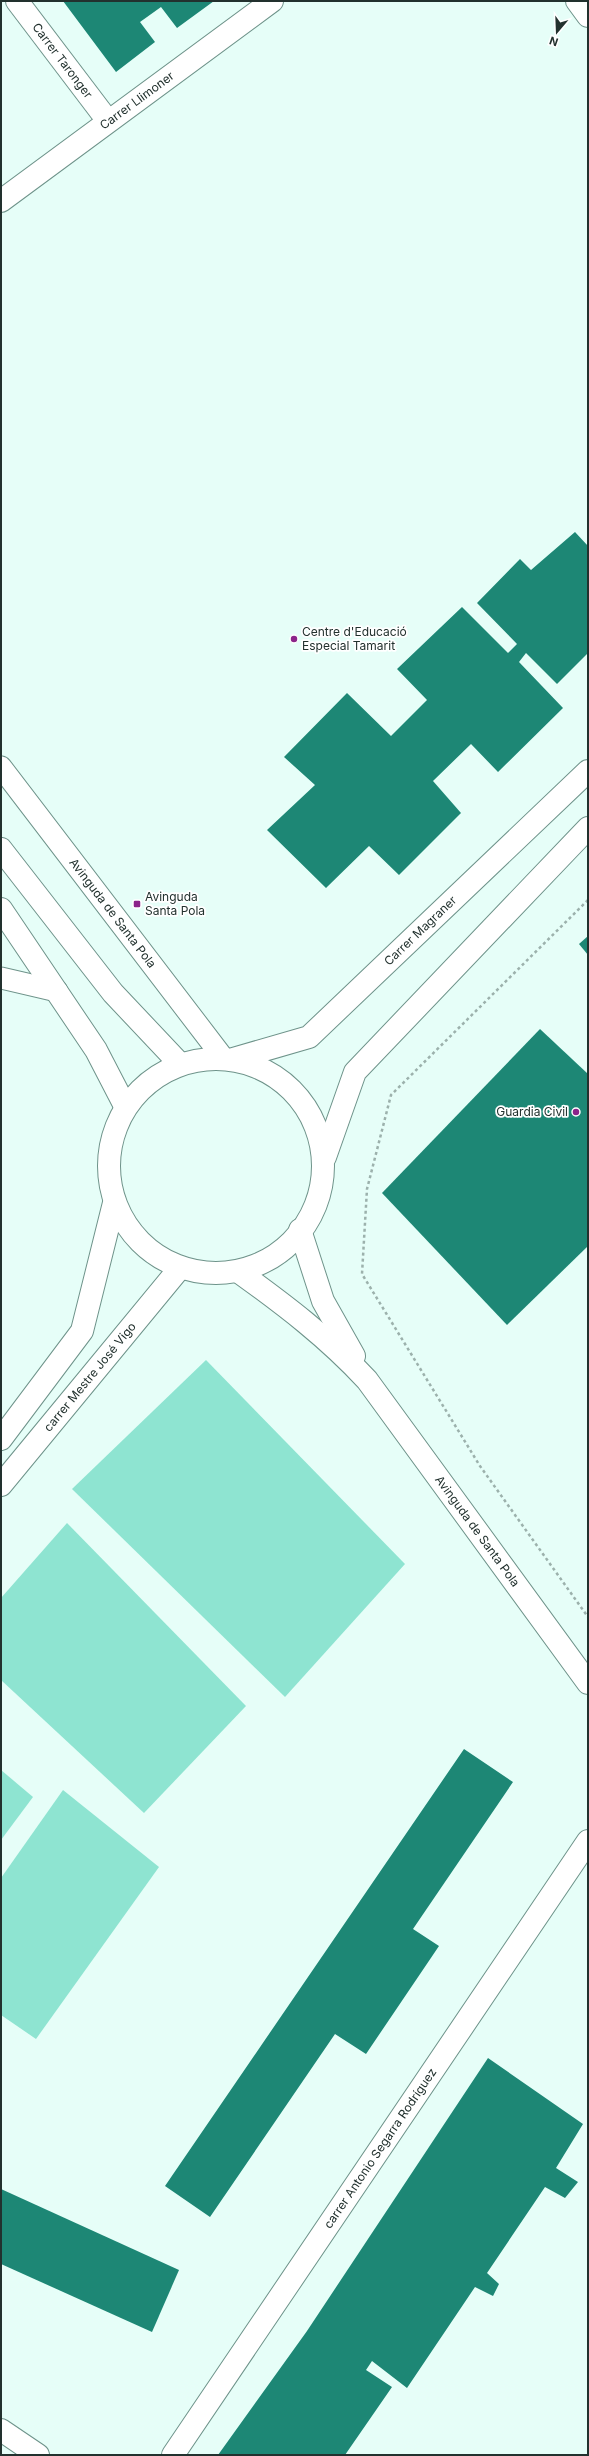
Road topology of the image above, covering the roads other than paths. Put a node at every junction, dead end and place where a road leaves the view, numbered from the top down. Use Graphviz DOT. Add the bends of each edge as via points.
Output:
graph roads {
  1 [pos="17,1"];
  2 [pos="272,1"];
  3 [pos="577,1"];
  4 [pos="588,16"];
  5 [pos="108,121"];
  6 [pos="1,201"];
  7 [pos="1,767"];
  8 [pos="588,770"];
  9 [pos="588,828"];
  10 [pos="1,849"];
  11 [pos="1,909"];
  12 [pos="1,978"];
  13 [pos="57,991"];
  14 [pos="228,1059"];
  15 [pos="180,1064"];
  16 [pos="125,1106"];
  17 [pos="324,1157"];
  18 [pos="114,1203"];
  19 [pos="300,1230"];
  20 [pos="179,1269"];
  21 [pos="238,1272"];
  22 [pos="367,1380"];
  23 [pos="1,1439"];
  24 [pos="1,1485"];
  25 [pos="588,1683"];
  26 [pos="588,1841"];
  27 [pos="1,2430"];
  28 [pos="38,2455"];
  29 [pos="173,2455"];
  1 -- 5 [label="main road, Carrer Taronger"];
  2 -- 5 [label="main road, Carrer Llimoner"];
  3 -- 4 [label="main road"];
  5 -- 6 [label="main road, Carrer Llimoner"];
  7 -- 14 [label="lane, Avinguda de Santa Pola"];
  8 -- 14 [label="main road, Carrer Magraner" via="309,1037"];
  9 -- 17 [label="main road" via="355,1072"];
  10 -- 15 [label="main road" via="113,993"];
  11 -- 13 [label="main road"];
  12 -- 13 [label="lane"];
  13 -- 16 [label="main road" via="96,1050"];
  14 -- 15 [label="main road, Carrer Magraner"];
  14 -- 17 [label="main road" via="281,1079 311,1114"];
  15 -- 16 [label="main road" via="141,1087"];
  16 -- 18 [label="main road" via="110,1137 107,1168"];
  17 -- 19 [label="main road" via="322,1188 313,1215"];
  18 -- 20 [label="main road" via="146,1249"];
  18 -- 23 [label="main road" via="82,1331"];
  19 -- 21 [label="main road" via="281,1253"];
  19 -- 22 [label="main road, Avinguda de Santa Pola" via="323,1301"];
  20 -- 21 [label="main road" via="202,1273"];
  20 -- 24 [label="main road, carrer Mestre José Vigo"];
  21 -- 22 [label="main road, Avinguda de Santa Pola" via="295,1312 340,1351"];
  22 -- 25 [label="main road, Avinguda de Santa Pola"];
  26 -- 29 [label="main road, carrer Antonio Segarra Rodríguez"];
  27 -- 28 [label="main road"];
}
